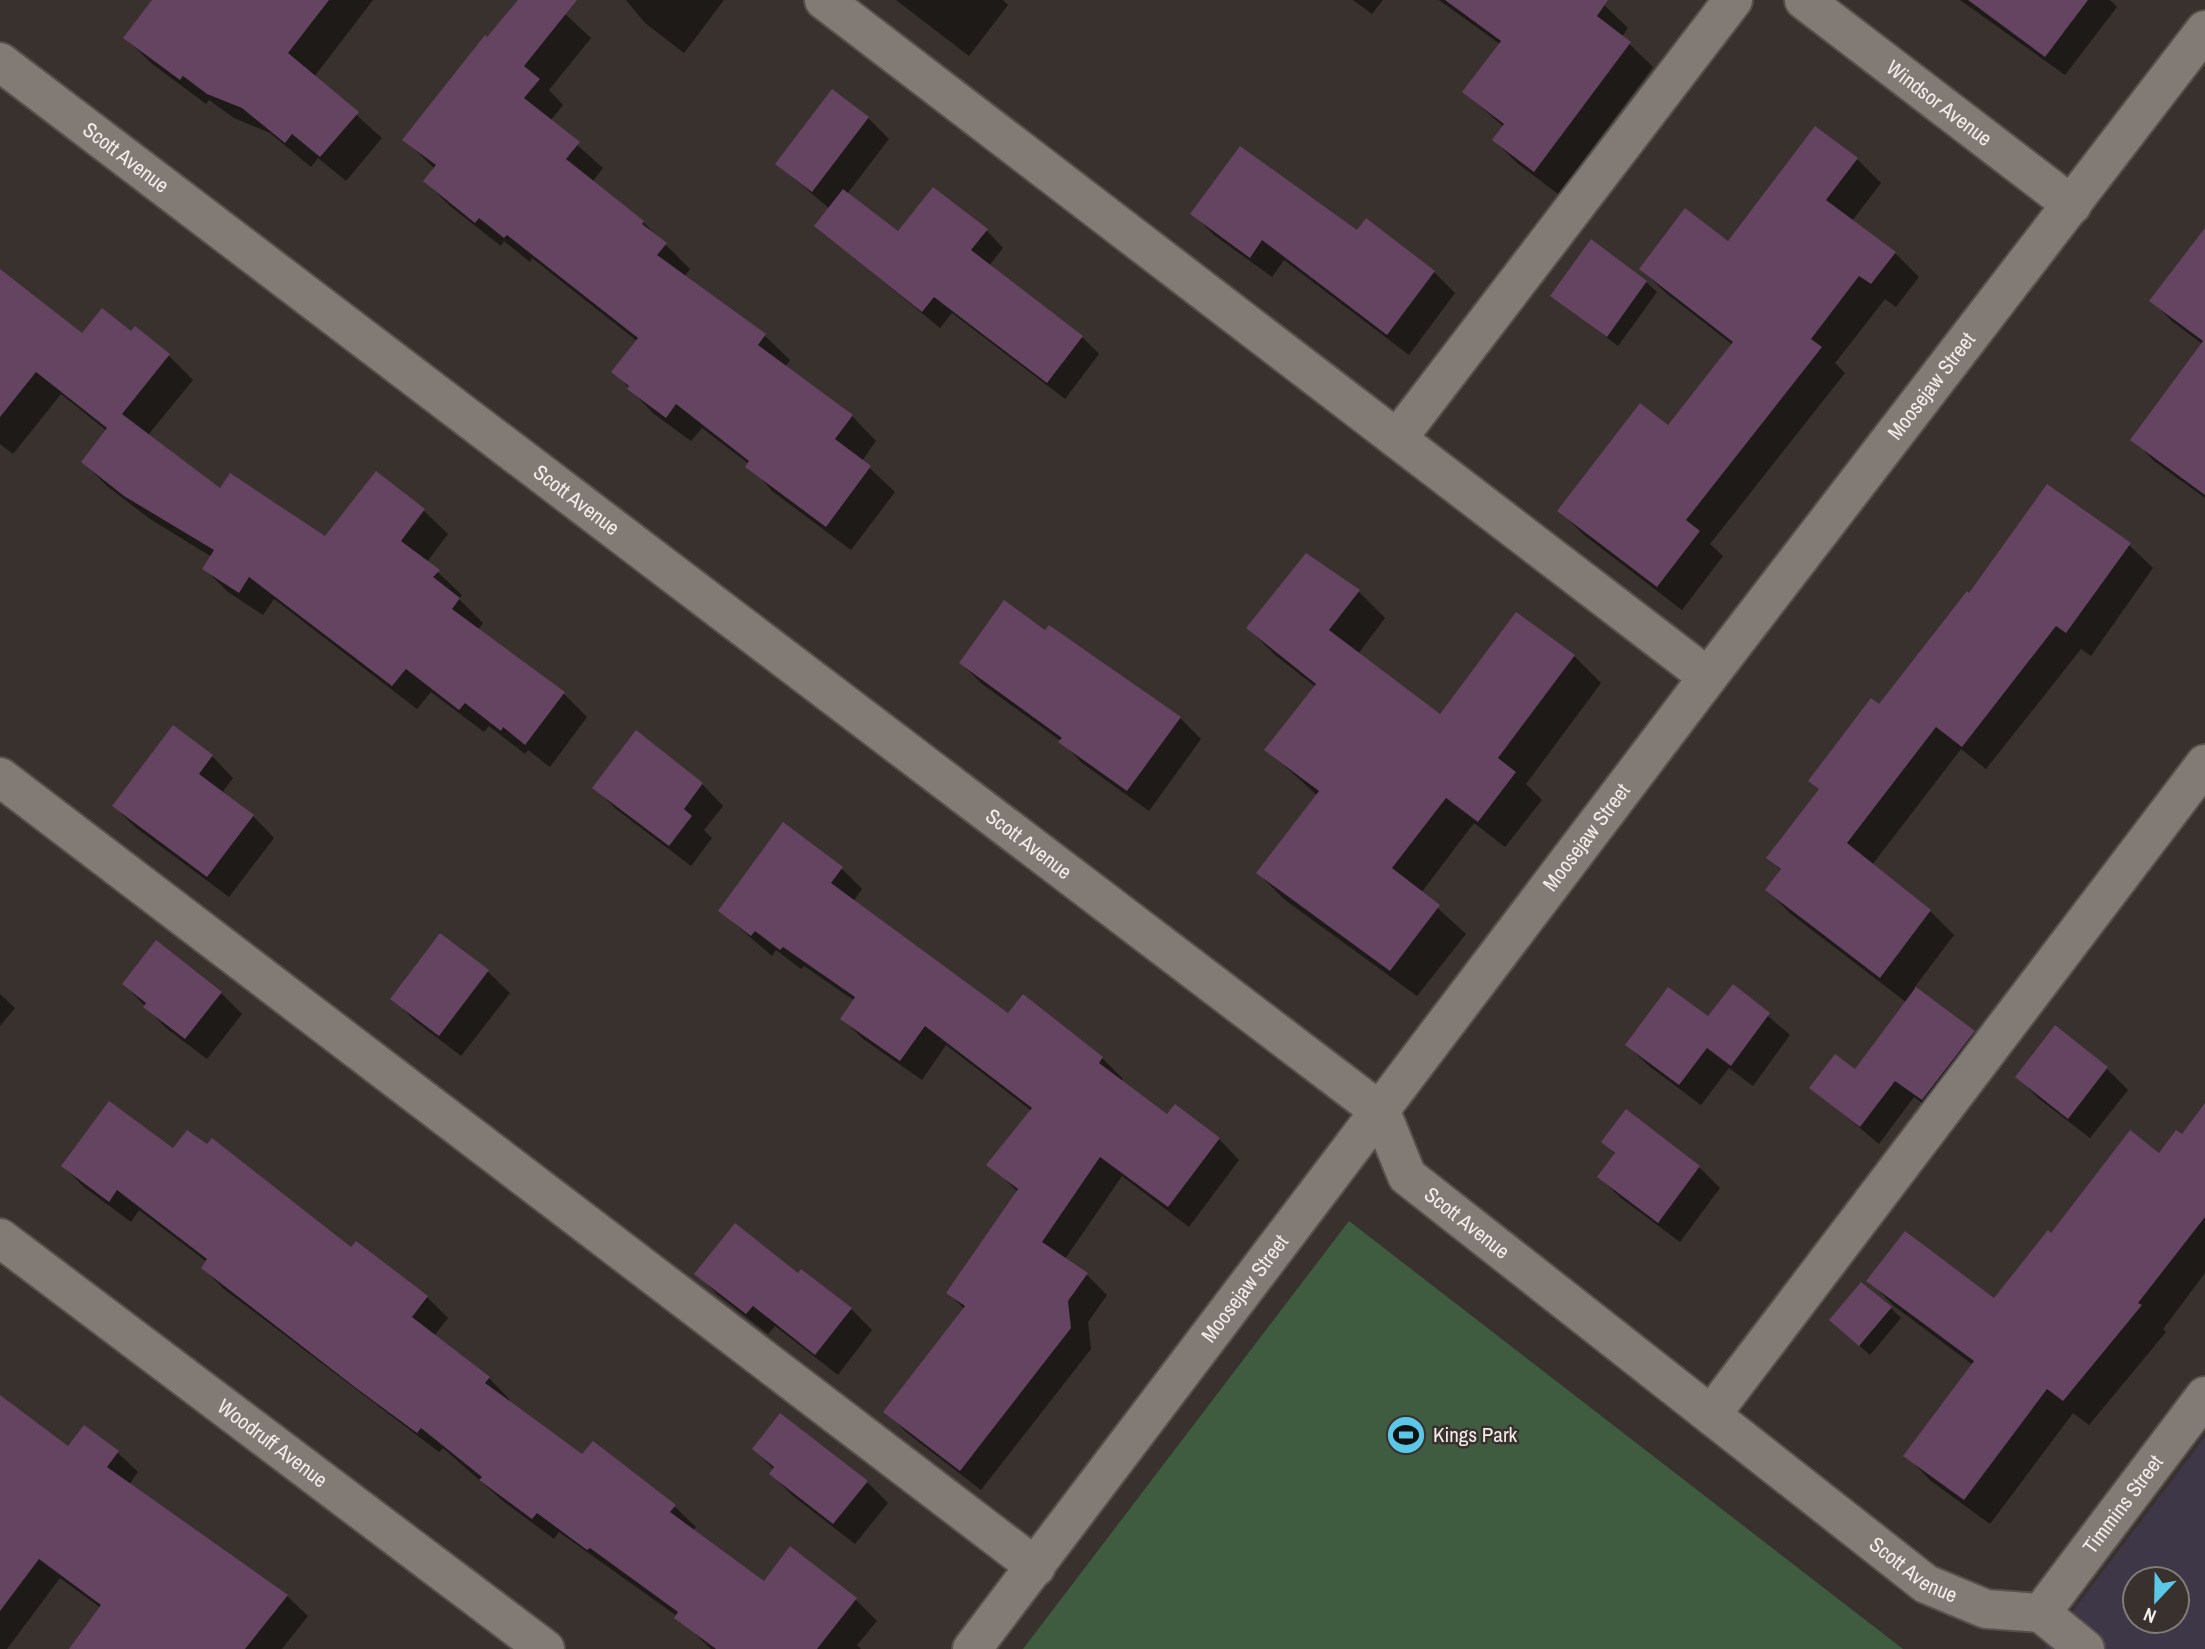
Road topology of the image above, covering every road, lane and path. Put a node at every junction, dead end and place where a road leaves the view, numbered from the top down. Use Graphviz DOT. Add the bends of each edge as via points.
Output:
graph roads {
  1 [pos="824,0"];
  2 [pos="1733,0"];
  3 [pos="1804,0"];
  4 [pos="2205,30"];
  5 [pos="0,62"];
  6 [pos="2072,205"];
  7 [pos="1397,439"];
  8 [pos="1708,677"];
  9 [pos="2205,764"];
  10 [pos="0,777"];
  11 [pos="1381,1112"];
  12 [pos="0,1238"];
  13 [pos="2205,1396"];
  14 [pos="1711,1415"];
  15 [pos="1036,1567"];
  16 [pos="2041,1613"];
  17 [pos="545,1649"];
  18 [pos="972,1649"];
  19 [pos="2085,1649"];
  1 -- 7 [label="street"];
  2 -- 7 [label="street"];
  3 -- 6 [label="street, Windsor Avenue"];
  4 -- 6 [label="street, Moosejaw Street"];
  5 -- 11 [label="street, Scott Avenue"];
  6 -- 8 [label="street, Moosejaw Street"];
  7 -- 8 [label="street"];
  8 -- 11 [label="street, Moosejaw Street"];
  9 -- 14 [label="street"];
  10 -- 15 [label="street"];
  11 -- 14 [label="street, Scott Avenue" via="1407,1175"];
  11 -- 15 [label="street, Moosejaw Street"];
  12 -- 17 [label="street, Woodruff Avenue"];
  13 -- 16 [label="street, Timmins Street"];
  14 -- 16 [label="street, Scott Avenue" via="1926,1584 1986,1609"];
  15 -- 18 [label="street, Moosejaw Street"];
  16 -- 19 [label="street"];
}
